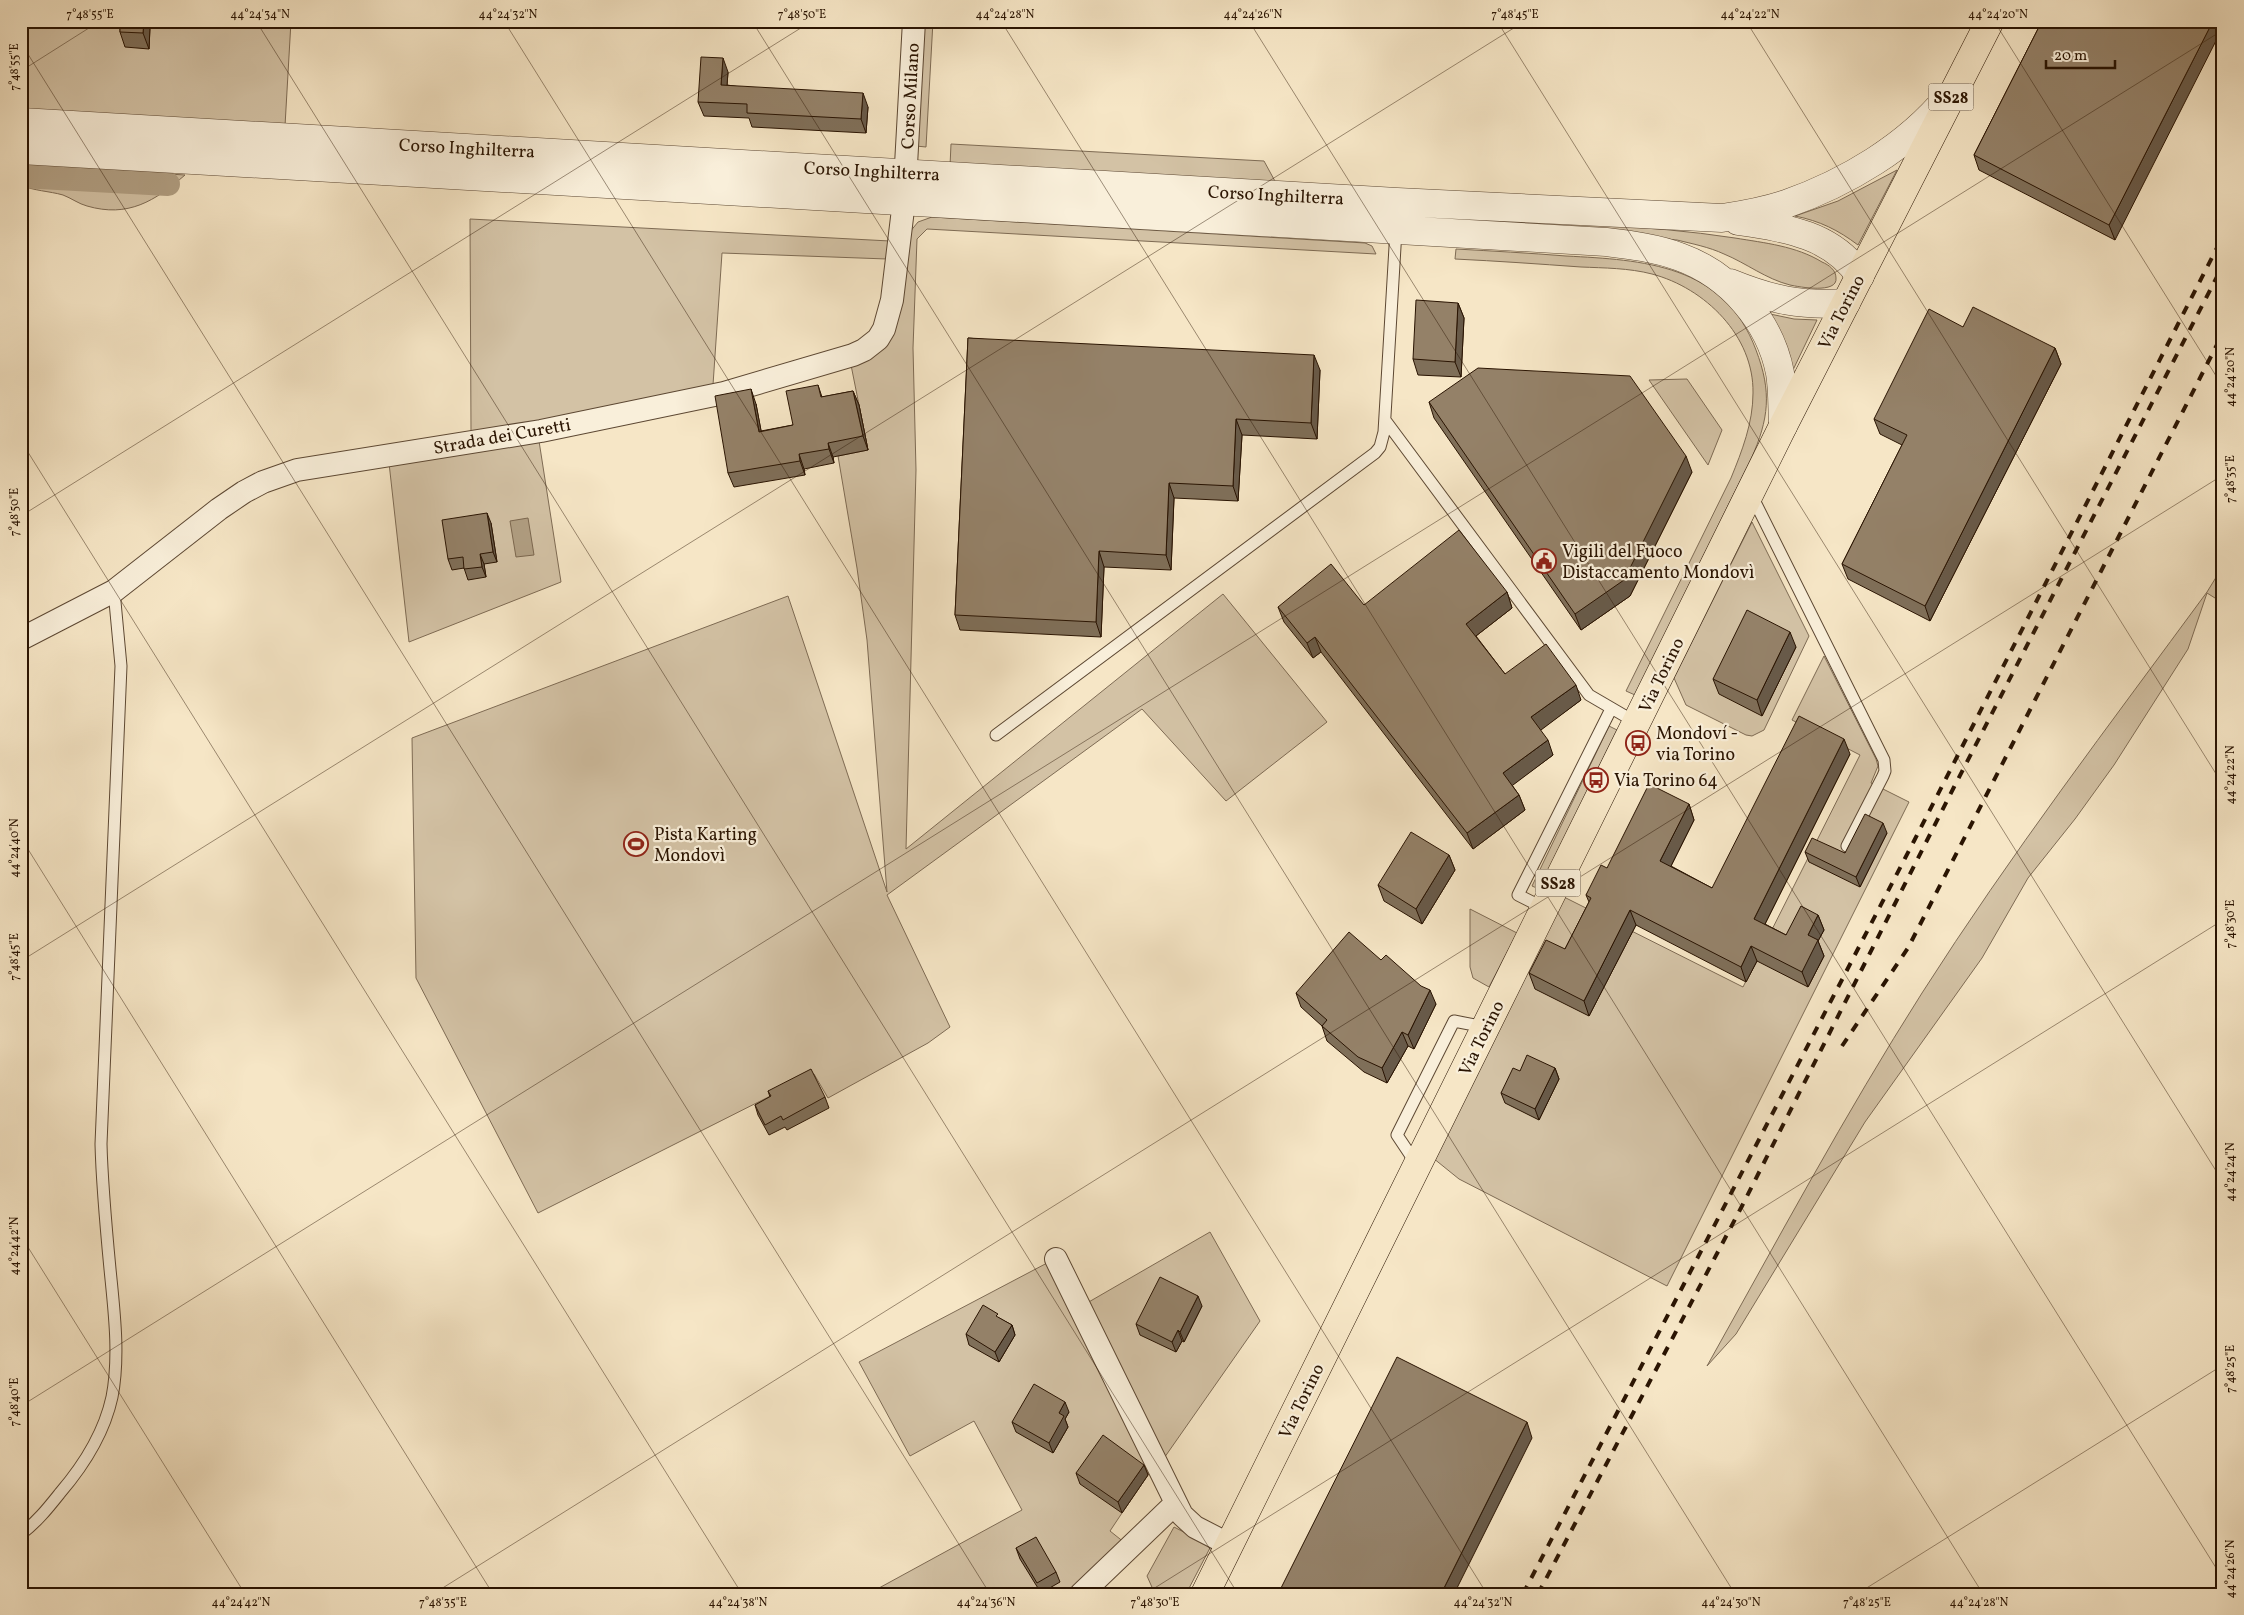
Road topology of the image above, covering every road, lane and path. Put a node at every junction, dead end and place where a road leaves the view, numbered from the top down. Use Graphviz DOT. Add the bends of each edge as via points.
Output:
graph roads {
  1 [pos="914,21"];
  2 [pos="1990,21"];
  3 [pos="1957,86"];
  4 [pos="21,122"];
  5 [pos="21,150"];
  6 [pos="682,160"];
  7 [pos="905,173"];
  8 [pos="681,188"];
  9 [pos="904,201"];
  10 [pos="1398,202"];
  11 [pos="1722,218"];
  12 [pos="1396,230"];
  13 [pos="1860,276"];
  14 [pos="1722,279"];
  15 [pos="1846,303"];
  16 [pos="1385,420"];
  17 [pos="1783,426"];
  18 [pos="1750,493"];
  19 [pos="114,591"];
  20 [pos="21,639"];
  21 [pos="1611,709"];
  22 [pos="1637,723"];
  23 [pos="996,735"];
  24 [pos="1847,846"];
  25 [pos="1545,909"];
  26 [pos="1056,1259"];
  27 [pos="1176,1503"];
  28 [pos="21,1534"];
  29 [pos="1230,1546"];
  30 [pos="1081,1594"];
  31 [pos="1205,1594"];
  1 -- 7 [label="street, Corso Milano"];
  2 -- 3 [label="main road, Via Torino / SS28"];
  3 -- 11 [label="street, Corso Inghilterra" via="1923,123 1876,159 1786,204"];
  3 -- 13 [label="main road, Via Torino / SS28"];
  4 -- 6 [label="street, Corso Inghilterra"];
  5 -- 8 [label="street, Corso Inghilterra"];
  6 -- 7 [label="street, Corso Inghilterra"];
  6 -- 8 [label="street"];
  7 -- 9 [label="street, Corso Milano"];
  7 -- 10 [label="street, Corso Inghilterra"];
  8 -- 9 [label="street, Corso Inghilterra"];
  9 -- 12 [label="street, Corso Inghilterra"];
  9 -- 19 [label="street, Strada dei Curetti" via="888,316 878,338 864,350 724,393 541,431 280,475 232,500"];
  10 -- 11 [label="street, Corso Inghilterra"];
  10 -- 12 [label="street"];
  11 -- 13 [label="street, Corso Inghilterra" via="1819,239 1843,255"];
  12 -- 14 [label="street, Corso Inghilterra" via="1635,246 1680,257"];
  12 -- 16 [label="lane"];
  13 -- 15 [label="main road, Via Torino / SS28"];
  14 -- 15 [label="street, Corso Inghilterra" via="1794,303"];
  14 -- 17 [label="street, Corso Inghilterra" via="1743,300 1768,336 1780,373"];
  15 -- 17 [label="main road, Via Torino / SS28"];
  16 -- 21 [label="lane" via="1588,695"];
  16 -- 23 [label="lane" via="1380,447 1370,458"];
  17 -- 18 [label="main road, Via Torino / SS28"];
  18 -- 22 [label="main road, Via Torino / SS28"];
  18 -- 24 [label="lane" via="1884,760 1883,776"];
  19 -- 20 [label="street, Strada dei Curetti"];
  19 -- 28 [label="lane" via="121,666 101,1144 114,1306 112,1396 101,1431 79,1472 34,1524"];
  21 -- 22 [label="lane"];
  21 -- 25 [label="lane" via="1518,895"];
  22 -- 25 [label="main road, Via Torino / SS28"];
  25 -- 29 [label="main road, Via Torino / SS28"];
  26 -- 27 [label="street"];
  27 -- 29 [label="street" via="1188,1522"];
  27 -- 30 [label="street"];
  29 -- 31 [label="main road, Via Torino / SS28"];
}
